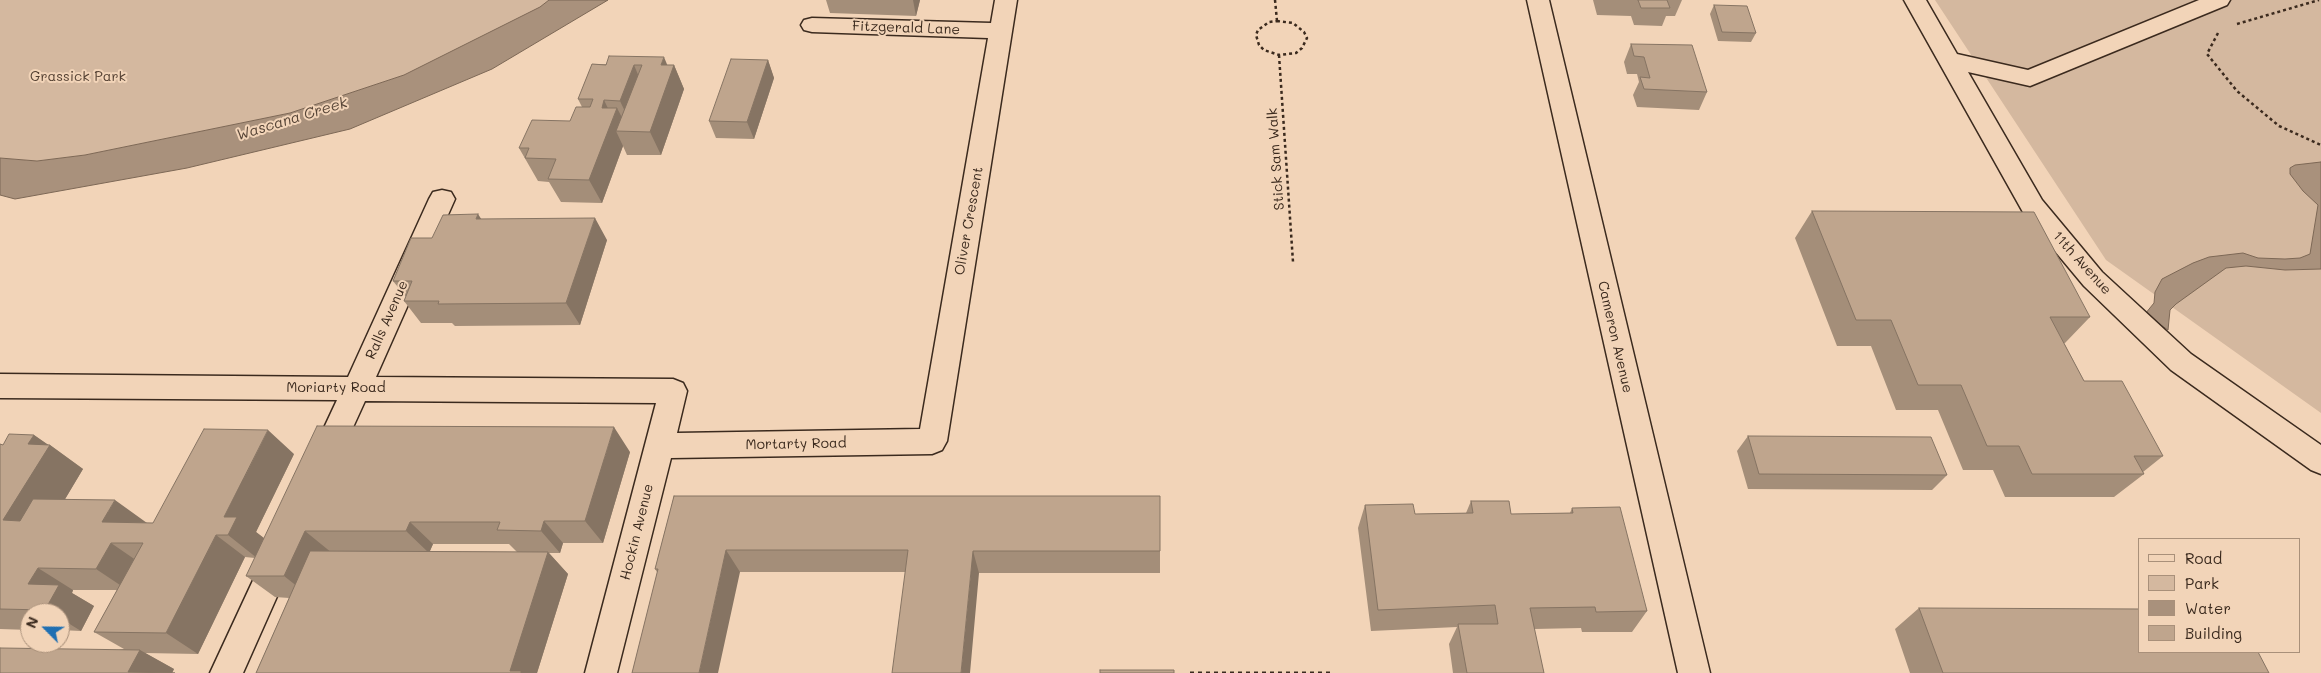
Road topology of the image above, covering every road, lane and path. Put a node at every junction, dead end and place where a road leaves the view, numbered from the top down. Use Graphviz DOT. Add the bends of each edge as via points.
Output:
graph roads {
  1 [pos="1006,0"];
  2 [pos="1275,0"];
  3 [pos="1538,0"];
  4 [pos="1915,0"];
  5 [pos="2219,0"];
  6 [pos="2319,0"];
  7 [pos="1277,21"];
  8 [pos="812,25"];
  9 [pos="2232,27"];
  10 [pos="2224,30"];
  11 [pos="1001,31"];
  12 [pos="1279,55"];
  13 [pos="1949,60"];
  14 [pos="2321,146"];
  15 [pos="442,198"];
  16 [pos="1293,262"];
  17 [pos="0,386"];
  18 [pos="357,388"];
  19 [pos="672,391"];
  20 [pos="932,442"];
  21 [pos="660,446"];
  22 [pos="2321,461"];
  23 [pos="312,486"];
  24 [pos="292,530"];
  25 [pos="226,673"];
  26 [pos="601,673"];
  27 [pos="1190,673"];
  28 [pos="1330,673"];
  29 [pos="1694,673"];
  1 -- 11 [label="street, Oliver Crescent"];
  2 -- 7 [label="path"];
  3 -- 29 [label="street, Cameron Avenue"];
  4 -- 13 [label="street, 11th Avenue"];
  5 -- 13 [label="street" via="2030,78"];
  6 -- 9 [label="path"];
  7 -- 12 [label="path" via="1269,22 1258,30 1256,40 1264,50"];
  7 -- 12 [label="path" via="1293,23 1307,38 1296,52"];
  8 -- 11 [label="street, Fitzgerald Lane"];
  10 -- 14 [label="path" via="2216,34 2207,54 2237,90 2279,126"];
  11 -- 20 [label="street, Oliver Crescent"];
  12 -- 16 [label="path, Stick Sam Walk"];
  13 -- 22 [label="street, 11th Avenue" via="2033,207 2093,279 2182,362"];
  15 -- 18 [label="street, Ralls Avenue"];
  17 -- 18 [label="street, Moriarty Road"];
  18 -- 19 [label="street, Moriarty Road"];
  18 -- 23 [label="street, Ralls Avenue"];
  19 -- 21 [label="street, Hockin Avenue"];
  20 -- 21 [label="street, Mortarty Road"];
  21 -- 26 [label="street, Hockin Avenue"];
  24 -- 25 [label="street"];
  27 -- 28 [label="path"];
}
